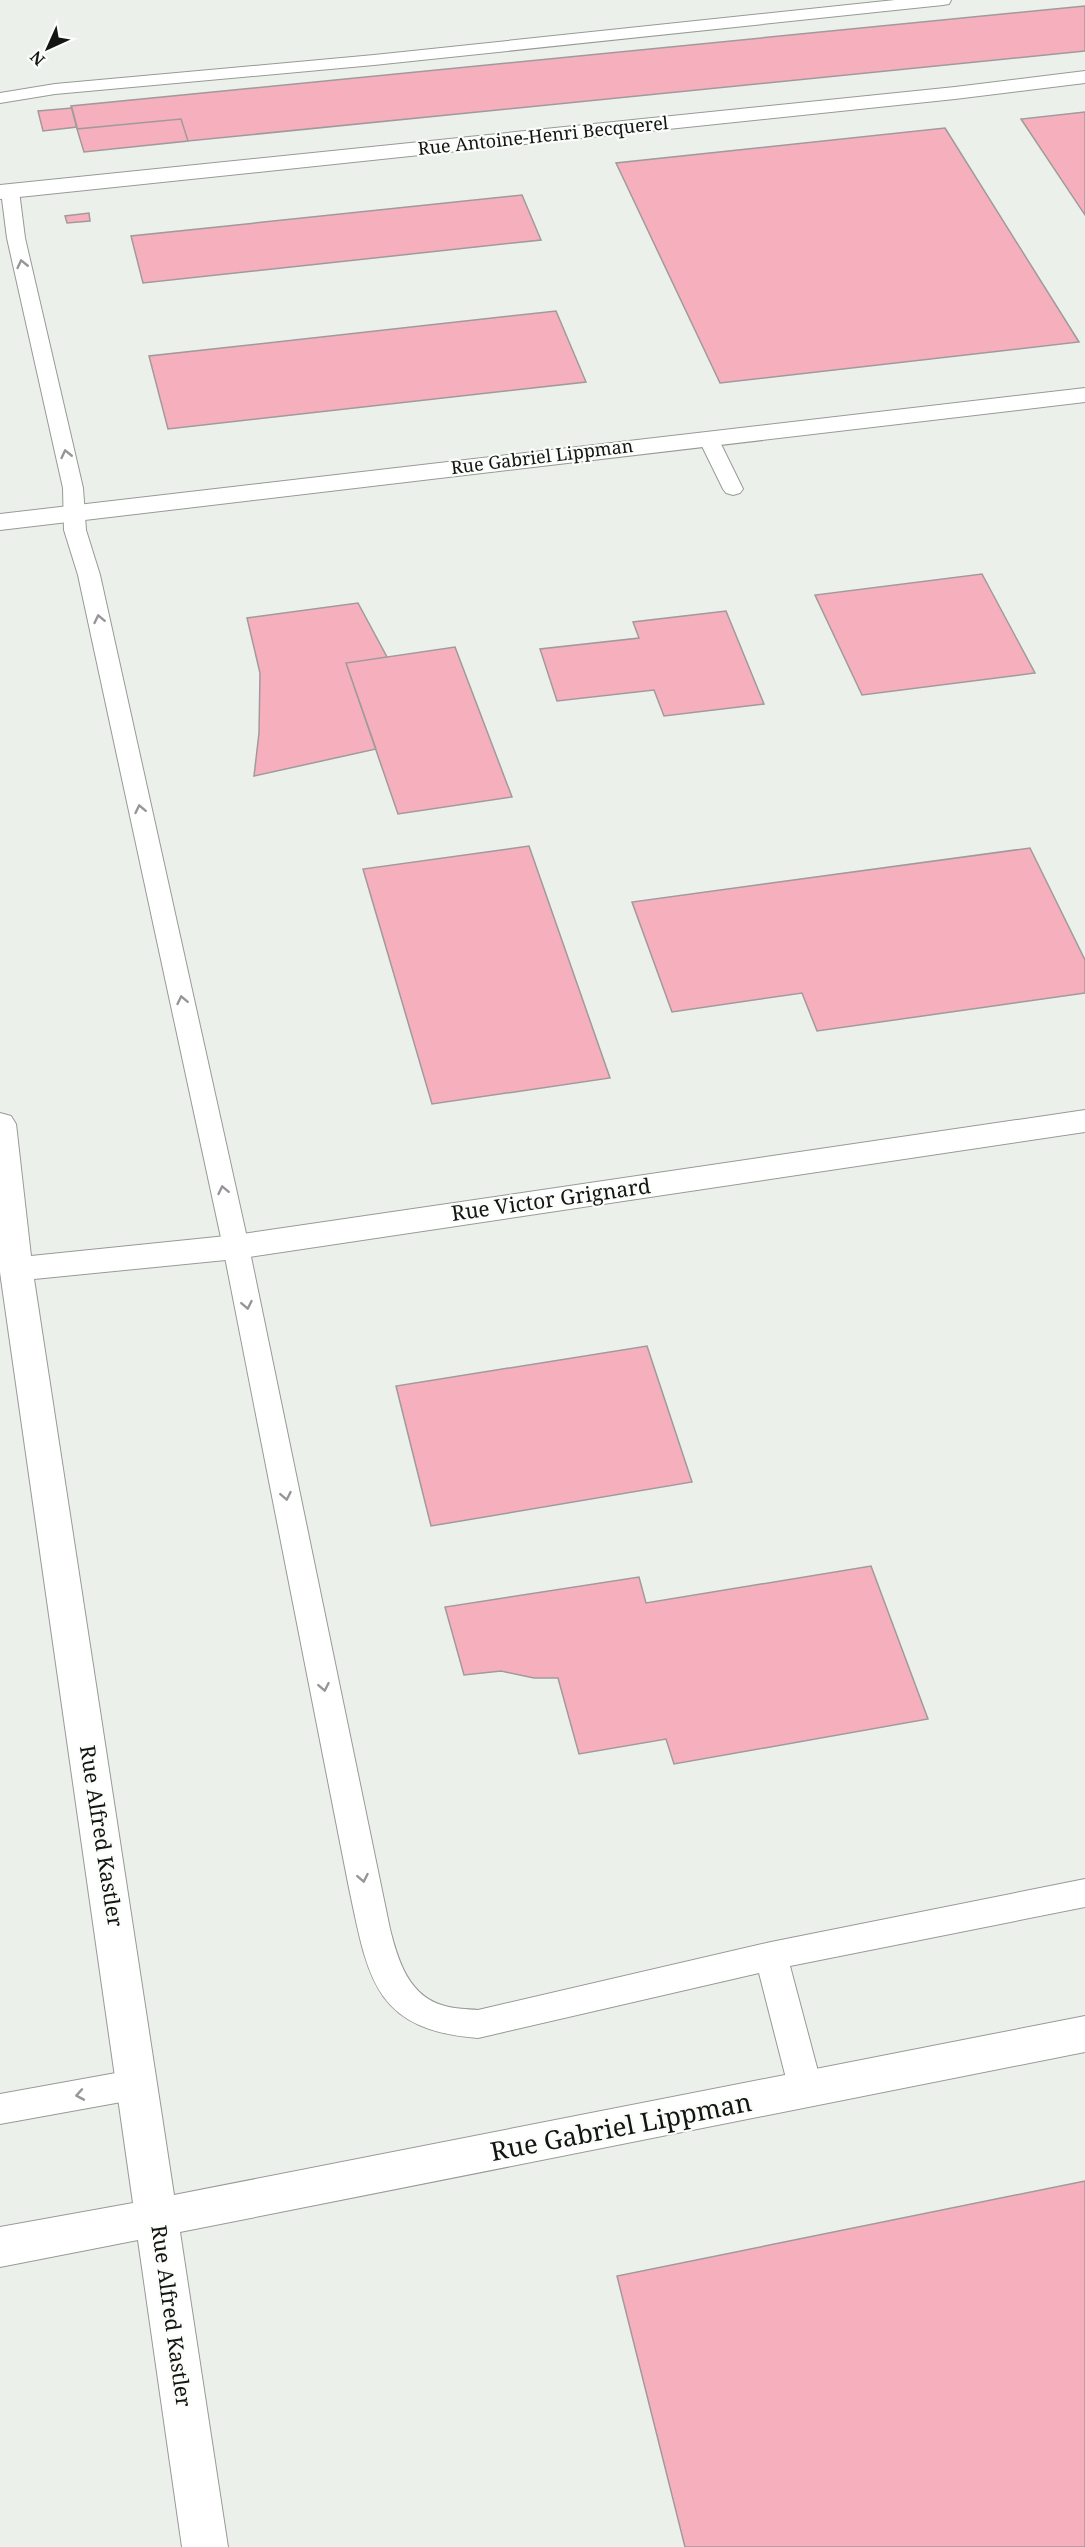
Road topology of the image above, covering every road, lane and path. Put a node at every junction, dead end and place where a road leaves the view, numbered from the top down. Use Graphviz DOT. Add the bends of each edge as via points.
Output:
graph roads {
  1 [pos="943,0"];
  2 [pos="1085,77"];
  3 [pos="0,98"];
  4 [pos="5,192"];
  5 [pos="1085,395"];
  6 [pos="708,438"];
  7 [pos="733,489"];
  8 [pos="74,512"];
  9 [pos="0,522"];
  10 [pos="1085,1120"];
  11 [pos="0,1124"];
  12 [pos="3,1166"];
  13 [pos="236,1247"];
  14 [pos="16,1269"];
  15 [pos="1085,1893"];
  16 [pos="771,1956"];
  17 [pos="1085,2034"];
  18 [pos="138,2085"];
  19 [pos="806,2090"];
  20 [pos="0,2109"];
  21 [pos="157,2218"];
  22 [pos="0,2247"];
  23 [pos="205,2547"];
  1 -- 3 [label="lane" via="55,89"];
  2 -- 4 [label="street, Rue Antoine-Henri Becquerel"];
  8 -- 4 [label="lane, one-way" via="73,488"];
  5 -- 6 [label="street, Rue Gabriel Lippman"];
  6 -- 7 [label="lane"];
  6 -- 8 [label="street, Rue Gabriel Lippman"];
  8 -- 9 [label="street, Rue Gabriel Lippman"];
  13 -- 8 [label="lane, one-way"];
  10 -- 13 [label="street, Rue Victor Grignard"];
  11 -- 12 [label="street, Rue Alfred Kastler"];
  12 -- 14 [label="street, Rue Alfred Kastler"];
  13 -- 14 [label="street, Rue Victor Grignard"];
  13 -- 16 [label="lane, one-way" via="365,1888 380,1954 392,1986 412,2007 423,2012 444,2021 478,2024"];
  14 -- 18 [label="street, Rue Alfred Kastler"];
  15 -- 16 [label="lane"];
  16 -- 19 [label="lane"];
  17 -- 19 [label="street, Rue Gabriel Lippman"];
  18 -- 20 [label="lane, one-way"];
  18 -- 21 [label="street, Rue Alfred Kastler"];
  19 -- 21 [label="street, Rue Gabriel Lippman"];
  21 -- 22 [label="street, Rue Gabriel Lippman"];
  21 -- 23 [label="street, Rue Alfred Kastler"];
}
